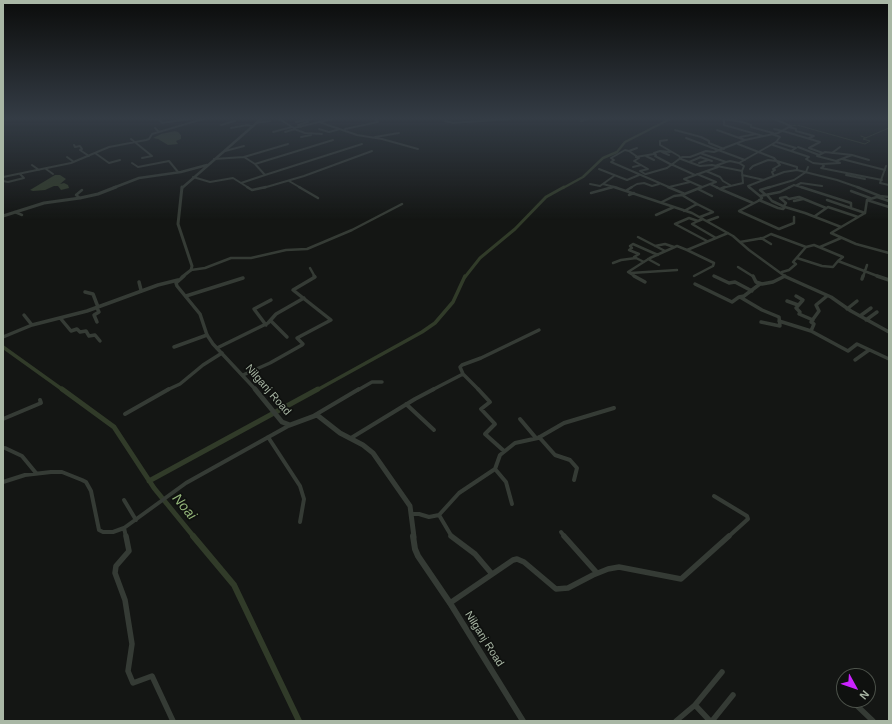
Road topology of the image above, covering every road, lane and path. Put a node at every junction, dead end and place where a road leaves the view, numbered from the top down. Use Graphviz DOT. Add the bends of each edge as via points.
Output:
graph roads {
  1 [pos="84,153"];
  2 [pos="95,153"];
  3 [pos="148,153"];
  4 [pos="223,153"];
  5 [pos="258,153"];
  6 [pos="291,153"];
  7 [pos="335,153"];
  8 [pos="367,153"];
  9 [pos="620,153"];
  10 [pos="631,153"];
  11 [pos="670,153"];
  12 [pos="700,153"];
  13 [pos="724,153"];
  14 [pos="758,153"];
  15 [pos="761,153"];
  16 [pos="796,153"];
  17 [pos="813,153"];
  18 [pos="823,153"];
  19 [pos="832,153"];
  20 [pos="654,154"];
  21 [pos="645,155"];
  22 [pos="695,155"];
  23 [pos="820,155"];
  24 [pos="852,155"];
  25 [pos="89,156"];
  26 [pos="66,157"];
  27 [pos="244,157"];
  28 [pos="636,157"];
  29 [pos="688,157"];
  30 [pos="701,157"];
  31 [pos="142,158"];
  32 [pos="214,159"];
  33 [pos="681,159"];
  34 [pos="839,159"];
  35 [pos="120,160"];
  36 [pos="654,160"];
  37 [pos="708,160"];
  38 [pos="746,160"];
  39 [pos="784,160"];
  40 [pos="869,160"];
  41 [pos="712,161"];
  42 [pos="836,161"];
  43 [pos="74,162"];
  44 [pos="689,162"];
  45 [pos="726,162"];
  46 [pos="778,162"];
  47 [pos="699,163"];
  48 [pos="739,163"];
  49 [pos="132,164"];
  50 [pos="254,164"];
  51 [pos="822,164"];
  52 [pos="32,165"];
  53 [pos="208,165"];
  54 [pos="641,165"];
  55 [pos="672,165"];
  56 [pos="714,166"];
  57 [pos="886,166"];
  58 [pos="633,167"];
  59 [pos="718,167"];
  60 [pos="808,167"];
  61 [pos="46,169"];
  62 [pos="599,169"];
  63 [pos="683,169"];
  64 [pos="750,169"];
  65 [pos="820,169"];
  66 [pos="39,170"];
  67 [pos="797,170"];
  68 [pos="885,170"];
  69 [pos="677,171"];
  70 [pos="706,171"];
  71 [pos="178,172"];
  72 [pos="806,172"];
  73 [pos="742,173"];
  74 [pos="20,174"];
  75 [pos="53,174"];
  76 [pos="646,174"];
  77 [pos="265,175"];
  78 [pos="697,175"];
  79 [pos="816,175"];
  80 [pos="846,175"];
  81 [pos="614,176"];
  82 [pos="639,176"];
  83 [pos="774,176"];
  84 [pos="3,177"];
  85 [pos="193,177"];
  86 [pos="865,179"];
  87 [pos="764,180"];
  88 [pos="882,180"];
  89 [pos="289,181"];
  90 [pos="3,182"];
  91 [pos="690,182"];
  92 [pos="716,182"];
  93 [pos="843,182"];
  94 [pos="241,183"];
  95 [pos="880,183"];
  96 [pos="590,184"];
  97 [pos="604,184"];
  98 [pos="659,184"];
  99 [pos="710,184"];
  100 [pos="730,184"];
  101 [pos="889,185"];
  102 [pos="797,186"];
  103 [pos="822,186"];
  104 [pos="613,187"];
  105 [pos="668,187"];
  106 [pos="878,187"];
  107 [pos="702,188"];
  108 [pos="722,188"];
  109 [pos="698,189"];
  110 [pos="82,190"];
  111 [pos="627,190"];
  112 [pos="851,191"];
  113 [pos="591,193"];
  114 [pos="634,193"];
  115 [pos="683,194"];
  116 [pos="629,195"];
  117 [pos="766,195"];
  118 [pos="712,196"];
  119 [pos="760,196"];
  120 [pos="880,196"];
  121 [pos="876,197"];
  122 [pos="889,197"];
  123 [pos="80,198"];
  124 [pos="318,198"];
  125 [pos="870,198"];
  126 [pos="803,199"];
  127 [pos="760,200"];
  128 [pos="827,200"];
  129 [pos="867,200"];
  130 [pos="794,201"];
  131 [pos="662,202"];
  132 [pos="889,202"];
  133 [pos="754,203"];
  134 [pos="402,204"];
  135 [pos="697,204"];
  136 [pos="889,206"];
  137 [pos="674,207"];
  138 [pos="784,207"];
  139 [pos="846,207"];
  140 [pos="826,208"];
  141 [pos="851,208"];
  142 [pos="684,210"];
  143 [pos="839,211"];
  144 [pos="15,212"];
  145 [pos="865,213"];
  146 [pos="22,215"];
  147 [pos="656,215"];
  148 [pos="3,216"];
  149 [pos="815,216"];
  150 [pos="718,217"];
  151 [pos="794,217"];
  152 [pos="858,217"];
  153 [pos="699,219"];
  154 [pos="707,221"];
  155 [pos="841,227"];
  156 [pos="728,233"];
  157 [pos="638,236"];
  158 [pos="716,238"];
  159 [pos="761,238"];
  160 [pos="840,238"];
  161 [pos="707,241"];
  162 [pos="740,242"];
  163 [pos="771,244"];
  164 [pos="656,246"];
  165 [pos="674,247"];
  166 [pos="806,247"];
  167 [pos="820,247"];
  168 [pos="687,250"];
  169 [pos="665,251"];
  170 [pos="889,253"];
  171 [pos="658,255"];
  172 [pos="636,258"];
  173 [pos="797,258"];
  174 [pos="648,259"];
  175 [pos="838,261"];
  176 [pos="644,262"];
  177 [pos="613,263"];
  178 [pos="659,265"];
  179 [pos="867,265"];
  180 [pos="738,267"];
  181 [pos="310,268"];
  182 [pos="191,270"];
  183 [pos="677,270"];
  184 [pos="865,271"];
  185 [pos="782,272"];
  186 [pos="630,273"];
  187 [pos="694,276"];
  188 [pos="714,276"];
  189 [pos="785,276"];
  190 [pos="242,278"];
  191 [pos="862,279"];
  192 [pos="178,280"];
  193 [pos="889,280"];
  194 [pos="139,282"];
  195 [pos="645,282"];
  196 [pos="695,284"];
  197 [pos="760,284"];
  198 [pos="141,290"];
  199 [pos="752,291"];
  200 [pos="85,292"];
  201 [pos="186,296"];
  202 [pos="796,296"];
  203 [pos="827,296"];
  204 [pos="740,297"];
  205 [pos="304,298"];
  206 [pos="271,300"];
  207 [pos="787,301"];
  208 [pos="857,301"];
  209 [pos="798,306"];
  210 [pos="97,307"];
  211 [pos="871,308"];
  212 [pos="847,309"];
  213 [pos="877,312"];
  214 [pos="24,315"];
  215 [pos="860,316"];
  216 [pos="61,318"];
  217 [pos="779,320"];
  218 [pos="812,320"];
  219 [pos="866,320"];
  220 [pos="271,321"];
  221 [pos="97,322"];
  222 [pos="761,322"];
  223 [pos="266,324"];
  224 [pos="32,325"];
  225 [pos="539,330"];
  226 [pos="810,331"];
  227 [pos="889,332"];
  228 [pos="207,335"];
  229 [pos="3,337"];
  230 [pos="287,337"];
  231 [pos="100,341"];
  232 [pos="174,347"];
  233 [pos="217,348"];
  234 [pos="869,350"];
  235 [pos="222,353"];
  236 [pos="889,359"];
  237 [pos="855,360"];
  238 [pos="462,374"];
  239 [pos="242,375"];
  240 [pos="382,382"];
  241 [pos="40,400"];
  242 [pos="406,404"];
  243 [pos="614,408"];
  244 [pos="125,414"];
  245 [pos="314,415"];
  246 [pos="3,419"];
  247 [pos="520,419"];
  248 [pos="290,425"];
  249 [pos="434,430"];
  250 [pos="268,437"];
  251 [pos="350,438"];
  252 [pos="538,438"];
  253 [pos="5,448"];
  254 [pos="504,451"];
  255 [pos="495,469"];
  256 [pos="36,473"];
  257 [pos="574,480"];
  258 [pos="3,482"];
  259 [pos="714,496"];
  260 [pos="124,500"];
  261 [pos="512,504"];
  262 [pos="411,514"];
  263 [pos="439,515"];
  264 [pos="136,520"];
  265 [pos="300,522"];
  266 [pos="124,528"];
  267 [pos="561,532"];
  268 [pos="597,573"];
  269 [pos="492,574"];
  270 [pos="450,603"];
  271 [pos="722,672"];
  272 [pos="733,695"];
  273 [pos="695,705"];
  274 [pos="859,708"];
  275 [pos="173,721"];
  276 [pos="523,721"];
  277 [pos="676,721"];
  278 [pos="711,721"];
  279 [pos="873,721"];
  1 -- 25 [label="street"];
  2 -- 25 [label="street"];
  2 -- 35 [label="street" via="109,163"];
  3 -- 31 [label="street" via="152,156"];
  4 -- 32 [label="street"];
  5 -- 27 [label="street"];
  6 -- 50 [label="street"];
  7 -- 77 [label="street"];
  8 -- 89 [label="street"];
  9 -- 82 [label="street" via="611,158 614,160 611,162"];
  10 -- 28 [label="street"];
  11 -- 29 [label="street"];
  11 -- 33 [label="street" via="680,156"];
  12 -- 22 [label="street"];
  12 -- 45 [label="street"];
  13 -- 38 [label="street"];
  14 -- 38 [label="street"];
  15 -- 46 [label="street" via="774,157"];
  16 -- 51 [label="street" via="809,157 806,159 813,163"];
  17 -- 23 [label="street"];
  18 -- 23 [label="street"];
  19 -- 24 [label="street"];
  20 -- 21 [label="street"];
  20 -- 55 [label="street"];
  21 -- 28 [label="street"];
  21 -- 36 [label="street"];
  22 -- 29 [label="street"];
  22 -- 30 [label="street"];
  23 -- 42 [label="street" via="817,156"];
  24 -- 34 [label="street"];
  24 -- 40 [label="street"];
  25 -- 43 [label="street"];
  26 -- 43 [label="street"];
  27 -- 32 [label="street"];
  27 -- 50 [label="street"];
  28 -- 54 [label="street" via="639,158 634,160"];
  29 -- 33 [label="street"];
  30 -- 37 [label="street"];
  30 -- 44 [label="street"];
  32 -- 53 [label="street"];
  33 -- 44 [label="street"];
  33 -- 55 [label="street"];
  34 -- 42 [label="street"];
  34 -- 68 [label="street"];
  37 -- 41 [label="street"];
  37 -- 47 [label="street"];
  38 -- 48 [label="street"];
  39 -- 46 [label="street"];
  42 -- 51 [label="street" via="841,163"];
  43 -- 61 [label="street"];
  44 -- 56 [label="street" via="704,167"];
  45 -- 48 [label="street"];
  45 -- 56 [label="street"];
  46 -- 64 [label="street" via="768,160"];
  46 -- 67 [label="street" via="797,167"];
  46 -- 83 [label="street" via="780,166 772,169 775,170 772,172"];
  48 -- 73 [label="street" via="744,165"];
  49 -- 71 [label="street" via="138,168 169,161"];
  50 -- 77 [label="street"];
  51 -- 65 [label="street" via="824,166"];
  52 -- 66 [label="street"];
  53 -- 71 [label="street"];
  53 -- 85 [label="street"];
  54 -- 58 [label="street"];
  54 -- 76 [label="street" via="648,168 640,171"];
  55 -- 63 [label="street"];
  55 -- 76 [label="street"];
  56 -- 59 [label="street"];
  57 -- 68 [label="street"];
  59 -- 70 [label="street"];
  59 -- 73 [label="street"];
  60 -- 72 [label="street"];
  61 -- 66 [label="street"];
  61 -- 75 [label="street"];
  62 -- 81 [label="street"];
  63 -- 69 [label="street"];
  63 -- 78 [label="street"];
  65 -- 79 [label="street"];
  65 -- 80 [label="street"];
  65 -- 88 [label="street"];
  66 -- 74 [label="street"];
  67 -- 72 [label="street"];
  67 -- 83 [label="street"];
  68 -- 88 [label="street"];
  70 -- 78 [label="street"];
  70 -- 100 [label="street"];
  71 -- 123 [label="street" via="139,178 106,192"];
  72 -- 79 [label="street"];
  72 -- 117 [label="street" via="794,180 760,190"];
  73 -- 87 [label="street"];
  73 -- 100 [label="street" via="743,183"];
  74 -- 84 [label="street"];
  74 -- 90 [label="street" via="24,178"];
  76 -- 82 [label="street"];
  77 -- 94 [label="street"];
  78 -- 91 [label="street" via="684,179"];
  78 -- 92 [label="street"];
  79 -- 93 [label="street"];
  80 -- 86 [label="street"];
  80 -- 93 [label="street"];
  81 -- 82 [label="street" via="628,180"];
  81 -- 97 [label="street"];
  82 -- 98 [label="street"];
  83 -- 87 [label="street"];
  85 -- 94 [label="street" via="210,182 233,178"];
  85 -- 182 [label="street" via="182,188 178,224 192,266"];
  87 -- 119 [label="street" via="748,186"];
  88 -- 95 [label="street"];
  89 -- 94 [label="street" via="253,190"];
  89 -- 124 [label="street"];
  91 -- 105 [label="street"];
  91 -- 107 [label="street"];
  92 -- 99 [label="street"];
  92 -- 108 [label="street"];
  93 -- 120 [label="street"];
  95 -- 101 [label="street"];
  95 -- 106 [label="street"];
  96 -- 97 [label="street"];
  97 -- 104 [label="street"];
  98 -- 105 [label="street"];
  98 -- 111 [label="street" via="638,184"];
  99 -- 107 [label="street"];
  99 -- 108 [label="street"];
  100 -- 108 [label="street"];
  102 -- 103 [label="street" via="802,183"];
  102 -- 117 [label="street"];
  102 -- 141 [label="street" via="852,203"];
  104 -- 111 [label="street"];
  104 -- 113 [label="street"];
  105 -- 115 [label="street"];
  107 -- 109 [label="street"];
  108 -- 133 [label="street"];
  109 -- 115 [label="street"];
  109 -- 118 [label="street"];
  110 -- 123 [label="street" via="76,194"];
  111 -- 114 [label="street"];
  112 -- 125 [label="street"];
  114 -- 116 [label="street"];
  114 -- 131 [label="street"];
  115 -- 131 [label="street"];
  115 -- 135 [label="street"];
  117 -- 119 [label="street"];
  117 -- 138 [label="street"];
  119 -- 127 [label="street"];
  120 -- 121 [label="street"];
  120 -- 122 [label="street"];
  121 -- 125 [label="street"];
  121 -- 132 [label="street"];
  123 -- 144 [label="street" via="44,203"];
  125 -- 129 [label="street"];
  126 -- 130 [label="street"];
  126 -- 138 [label="street" via="780,198 786,203"];
  126 -- 140 [label="street"];
  127 -- 133 [label="street"];
  127 -- 138 [label="street" via="780,208"];
  128 -- 139 [label="street"];
  129 -- 136 [label="street"];
  129 -- 145 [label="street"];
  131 -- 137 [label="street"];
  133 -- 151 [label="street" via="739,210 779,228 794,223"];
  134 -- 182 [label="street" via="348,232 307,249 286,250 251,258 233,258"];
  135 -- 142 [label="street"];
  135 -- 153 [label="street" via="713,212"];
  137 -- 142 [label="street"];
  137 -- 147 [label="street"];
  138 -- 149 [label="street"];
  139 -- 141 [label="street"];
  139 -- 143 [label="street"];
  140 -- 143 [label="street"];
  140 -- 149 [label="street"];
  141 -- 145 [label="street"];
  142 -- 153 [label="street"];
  143 -- 152 [label="street"];
  144 -- 146 [label="street"];
  144 -- 148 [label="street"];
  145 -- 152 [label="street"];
  149 -- 155 [label="street"];
  150 -- 154 [label="street"];
  152 -- 155 [label="street"];
  153 -- 154 [label="street"];
  153 -- 158 [label="street" via="692,224"];
  153 -- 161 [label="street" via="689,218 675,224"];
  154 -- 156 [label="street"];
  155 -- 160 [label="street" via="831,233"];
  156 -- 158 [label="street"];
  156 -- 162 [label="street"];
  157 -- 164 [label="street"];
  158 -- 161 [label="street"];
  159 -- 162 [label="street"];
  159 -- 163 [label="street"];
  159 -- 166 [label="street" via="772,234"];
  160 -- 167 [label="street"];
  160 -- 170 [label="street"];
  161 -- 168 [label="street"];
  162 -- 185 [label="street"];
  164 -- 165 [label="street" via="665,244"];
  164 -- 169 [label="street"];
  165 -- 168 [label="street"];
  165 -- 169 [label="street"];
  166 -- 167 [label="street"];
  166 -- 173 [label="street"];
  167 -- 175 [label="street" via="843,257"];
  168 -- 187 [label="street" via="714,263"];
  169 -- 171 [label="street"];
  171 -- 172 [label="street" via="633,244 629,250 639,254 634,257"];
  171 -- 174 [label="street"];
  172 -- 176 [label="street"];
  172 -- 177 [label="street"];
  173 -- 175 [label="street" via="833,267"];
  173 -- 185 [label="street" via="793,262 796,264 790,270"];
  174 -- 176 [label="street"];
  174 -- 178 [label="street"];
  175 -- 184 [label="street"];
  176 -- 186 [label="street" via="628,272"];
  179 -- 184 [label="street"];
  180 -- 197 [label="street" via="754,276 755,281"];
  181 -- 205 [label="street" via="315,277 293,289"];
  182 -- 192 [label="street"];
  183 -- 186 [label="street"];
  184 -- 191 [label="street"];
  184 -- 193 [label="street"];
  185 -- 189 [label="street"];
  186 -- 195 [label="street"];
  188 -- 199 [label="street" via="729,283 735,282"];
  189 -- 197 [label="street" via="773,282"];
  189 -- 203 [label="street"];
  190 -- 201 [label="street"];
  192 -- 198 [label="street"];
  192 -- 201 [label="street, Nilganj Road" via="177,286"];
  194 -- 198 [label="street"];
  196 -- 204 [label="street" via="732,302"];
  197 -- 199 [label="street"];
  198 -- 210 [label="street"];
  199 -- 204 [label="street"];
  200 -- 210 [label="street" via="93,294"];
  201 -- 228 [label="street, Nilganj Road" via="200,314"];
  202 -- 209 [label="street" via="803,300"];
  203 -- 212 [label="street"];
  203 -- 218 [label="street" via="816,304 819,311"];
  204 -- 217 [label="street" via="763,311 779,316"];
  205 -- 220 [label="street" via="276,314"];
  205 -- 239 [label="street" via="331,319 297,338 302,345"];
  206 -- 223 [label="street" via="254,310"];
  207 -- 209 [label="street"];
  208 -- 212 [label="street"];
  209 -- 218 [label="street" via="796,308 799,314"];
  210 -- 216 [label="street"];
  210 -- 221 [label="street" via="99,312 94,315"];
  211 -- 215 [label="street"];
  212 -- 215 [label="street"];
  213 -- 219 [label="street"];
  214 -- 224 [label="street"];
  215 -- 219 [label="street"];
  216 -- 224 [label="street"];
  216 -- 231 [label="street" via="71,331 85,330 89,336 95,335"];
  217 -- 222 [label="street" via="780,326"];
  217 -- 226 [label="street"];
  218 -- 226 [label="street" via="814,324"];
  219 -- 227 [label="street"];
  220 -- 223 [label="street"];
  220 -- 230 [label="street"];
  223 -- 233 [label="street"];
  224 -- 229 [label="street"];
  225 -- 238 [label="street" via="462,365"];
  226 -- 234 [label="street" via="848,351 857,344"];
  228 -- 232 [label="street"];
  228 -- 233 [label="street, Nilganj Road"];
  233 -- 235 [label="street, Nilganj Road"];
  234 -- 236 [label="street"];
  234 -- 237 [label="street"];
  235 -- 239 [label="street, Nilganj Road"];
  235 -- 244 [label="street" via="180,384"];
  238 -- 242 [label="street"];
  238 -- 254 [label="street" via="490,402 481,410 495,424 485,434"];
  239 -- 248 [label="street, Nilganj Road" via="278,418 284,424"];
  240 -- 245 [label="street" via="372,382"];
  241 -- 246 [label="street" via="41,403"];
  242 -- 249 [label="street"];
  242 -- 251 [label="street"];
  243 -- 252 [label="street" via="564,423"];
  245 -- 248 [label="street, Nilganj Road"];
  245 -- 251 [label="street, Nilganj Road" via="320,416"];
  247 -- 252 [label="street"];
  248 -- 250 [label="street"];
  250 -- 264 [label="street" via="186,483"];
  250 -- 265 [label="street" via="300,486 304,499"];
  251 -- 262 [label="street, Nilganj Road" via="373,453 408,502"];
  252 -- 254 [label="street" via="515,442"];
  252 -- 257 [label="street" via="555,455 570,460 577,468"];
  253 -- 256 [label="street" via="22,456"];
  254 -- 255 [label="street"];
  255 -- 261 [label="street" via="506,482"];
  255 -- 263 [label="street" via="459,493"];
  256 -- 258 [label="street"];
  256 -- 266 [label="street" via="62,472 86,482 99,530 108,533"];
  259 -- 268 [label="street" via="748,519 683,578 619,567"];
  260 -- 264 [label="street"];
  262 -- 263 [label="street" via="429,517"];
  262 -- 270 [label="street, Nilganj Road" via="418,556"];
  263 -- 269 [label="street" via="454,539 475,554"];
  264 -- 266 [label="street"];
  266 -- 275 [label="street" via="129,551 116,566 115,573 125,600 132,644 128,671 133,683 152,676"];
  267 -- 268 [label="street"];
  268 -- 269 [label="street" via="563,589 554,588 520,560 513,560"];
  269 -- 270 [label="street"];
  270 -- 276 [label="street, Nilganj Road"];
  271 -- 273 [label="street"];
  272 -- 278 [label="street"];
  273 -- 277 [label="street"];
  273 -- 278 [label="street"];
  274 -- 279 [label="street"];
}
